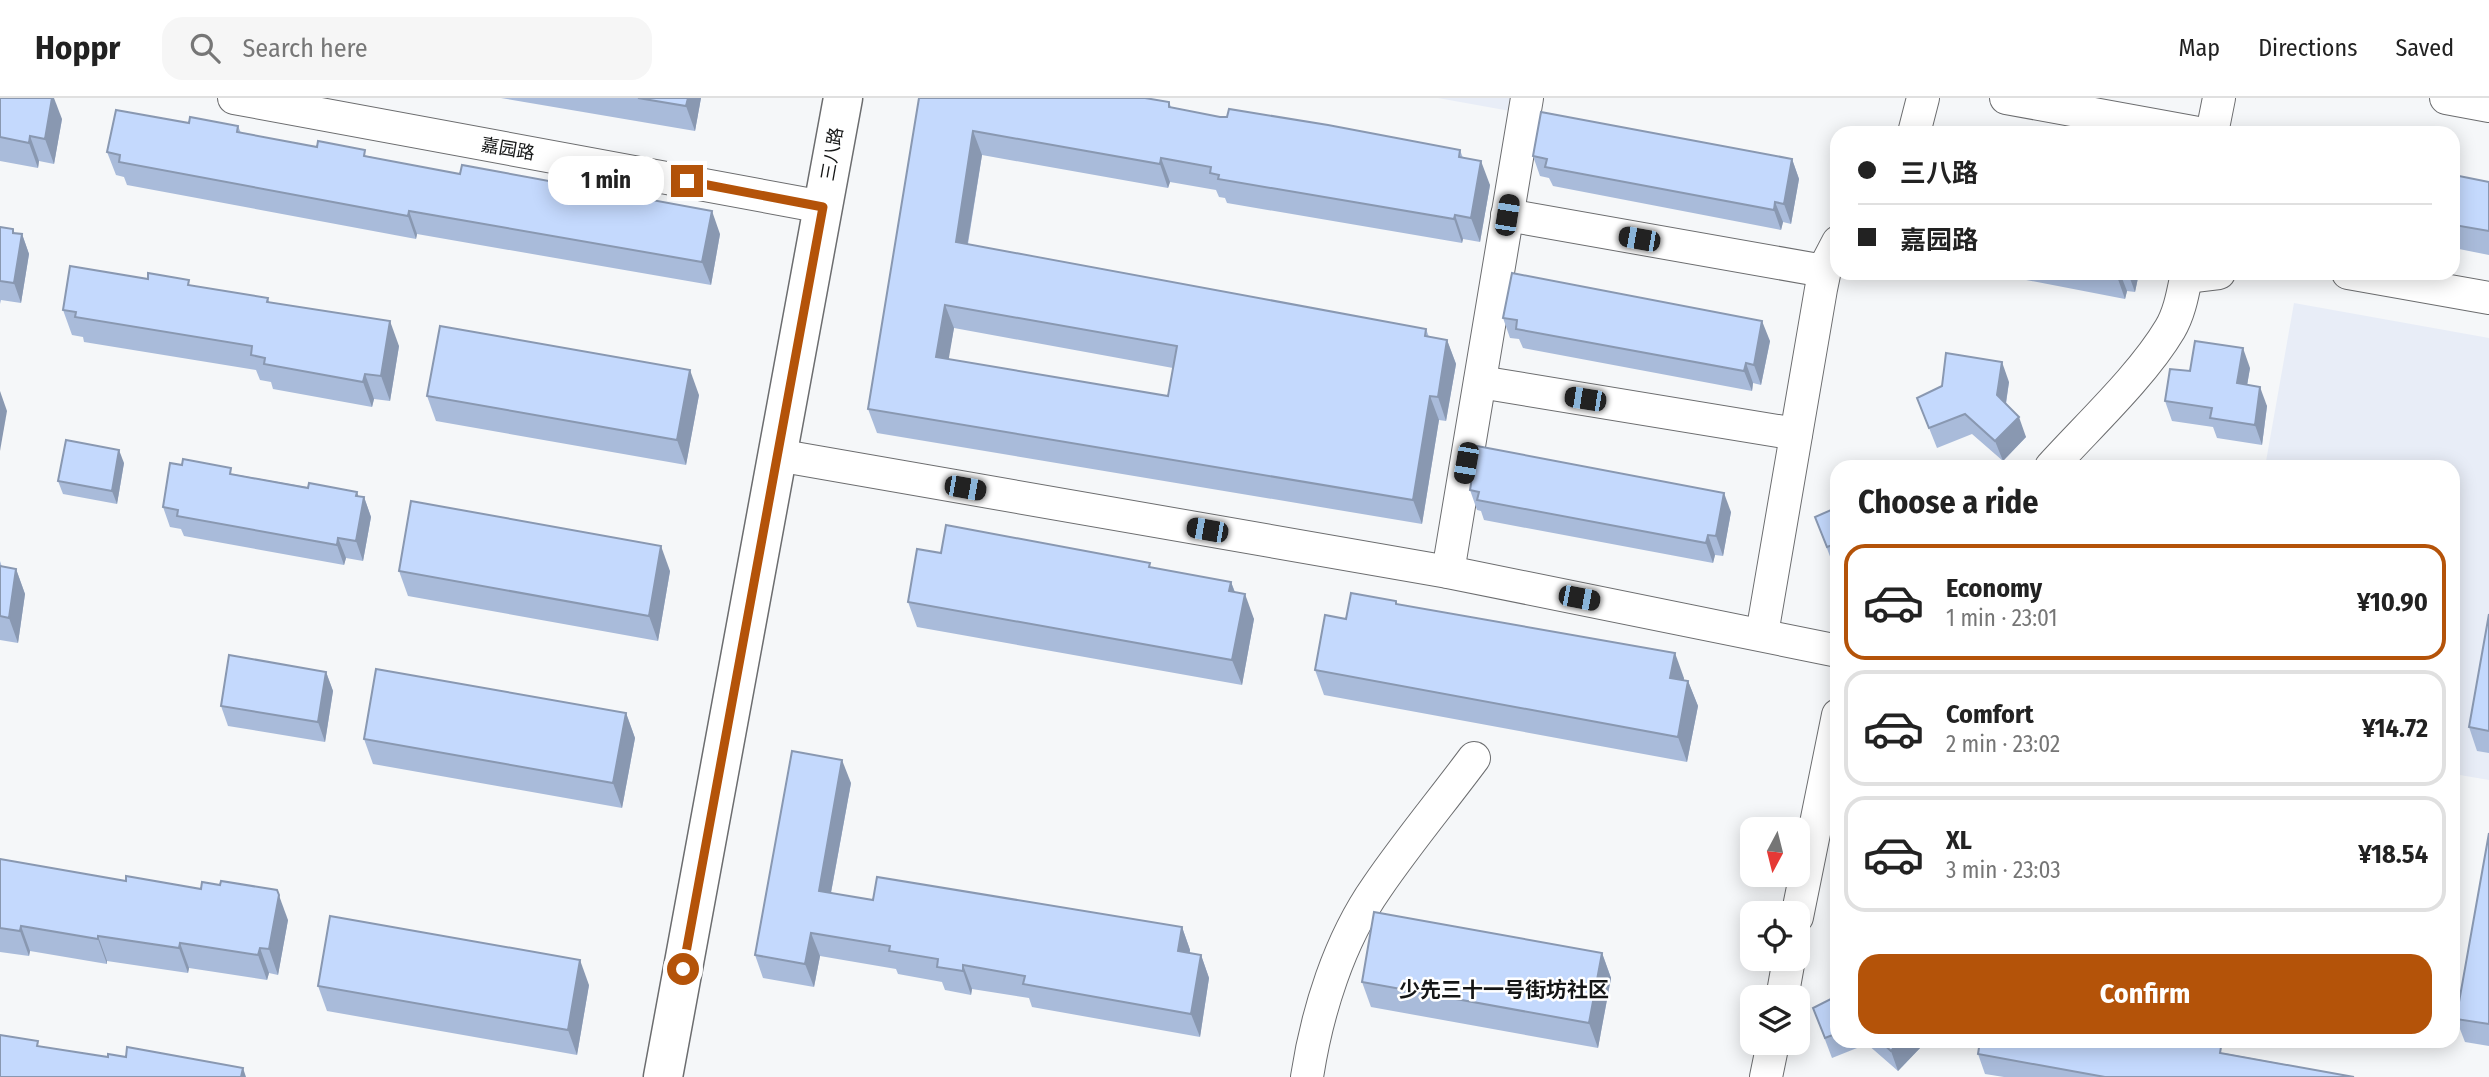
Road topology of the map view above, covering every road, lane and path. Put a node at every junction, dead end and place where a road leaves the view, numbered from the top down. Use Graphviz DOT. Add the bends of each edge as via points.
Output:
graph roads {
  1 [pos="234,98"];
  2 [pos="843,98"];
  3 [pos="1527,98"];
  4 [pos="1923,98"];
  5 [pos="2006,98"];
  6 [pos="2219,98"];
  7 [pos="2446,98"];
  8 [pos="307,105"];
  9 [pos="2489,106"];
  10 [pos="1916,126"];
  11 [pos="2160,126"];
  12 [pos="2213,126"];
  13 [pos="823,207"];
  14 [pos="1507,215"];
  15 [pos="1830,260"];
  16 [pos="1825,271"];
  17 [pos="2185,280"];
  18 [pos="2387,280"];
  19 [pos="2489,298"];
  20 [pos="1480,382"];
  21 [pos="1796,433"];
  22 [pos="777,455"];
  23 [pos="2057,460"];
  24 [pos="1448,572"];
  25 [pos="1762,634"];
  26 [pos="1830,649"];
  27 [pos="1830,754"];
  28 [pos="1474,758"];
  29 [pos="1800,901"];
  30 [pos="1771,1055"];
  31 [pos="663,1077"];
  32 [pos="1307,1077"];
  33 [pos="1766,1077"];
  1 -- 8 [label="street, 嘉园路"];
  2 -- 13 [label="main road, 三八路"];
  3 -- 14 [label="street"];
  4 -- 10 [label="street"];
  5 -- 11 [label="street"];
  6 -- 12 [label="street"];
  7 -- 9 [label="street"];
  8 -- 13 [label="street, 嘉园路"];
  13 -- 22 [label="main road, 三八路"];
  14 -- 16 [label="street"];
  14 -- 20 [label="street"];
  15 -- 16 [label="street"];
  16 -- 21 [label="street"];
  17 -- 23 [label="street" via="2171,328 2155,351"];
  18 -- 19 [label="street"];
  20 -- 21 [label="street"];
  20 -- 24 [label="street"];
  21 -- 25 [label="street"];
  22 -- 24 [label="street"];
  22 -- 31 [label="main road, 三八路"];
  24 -- 25 [label="street"];
  25 -- 26 [label="street"];
  27 -- 29 [label="street"];
  28 -- 32 [label="street" via="1359,916 1327,996"];
  30 -- 33 [label="street"];
}
